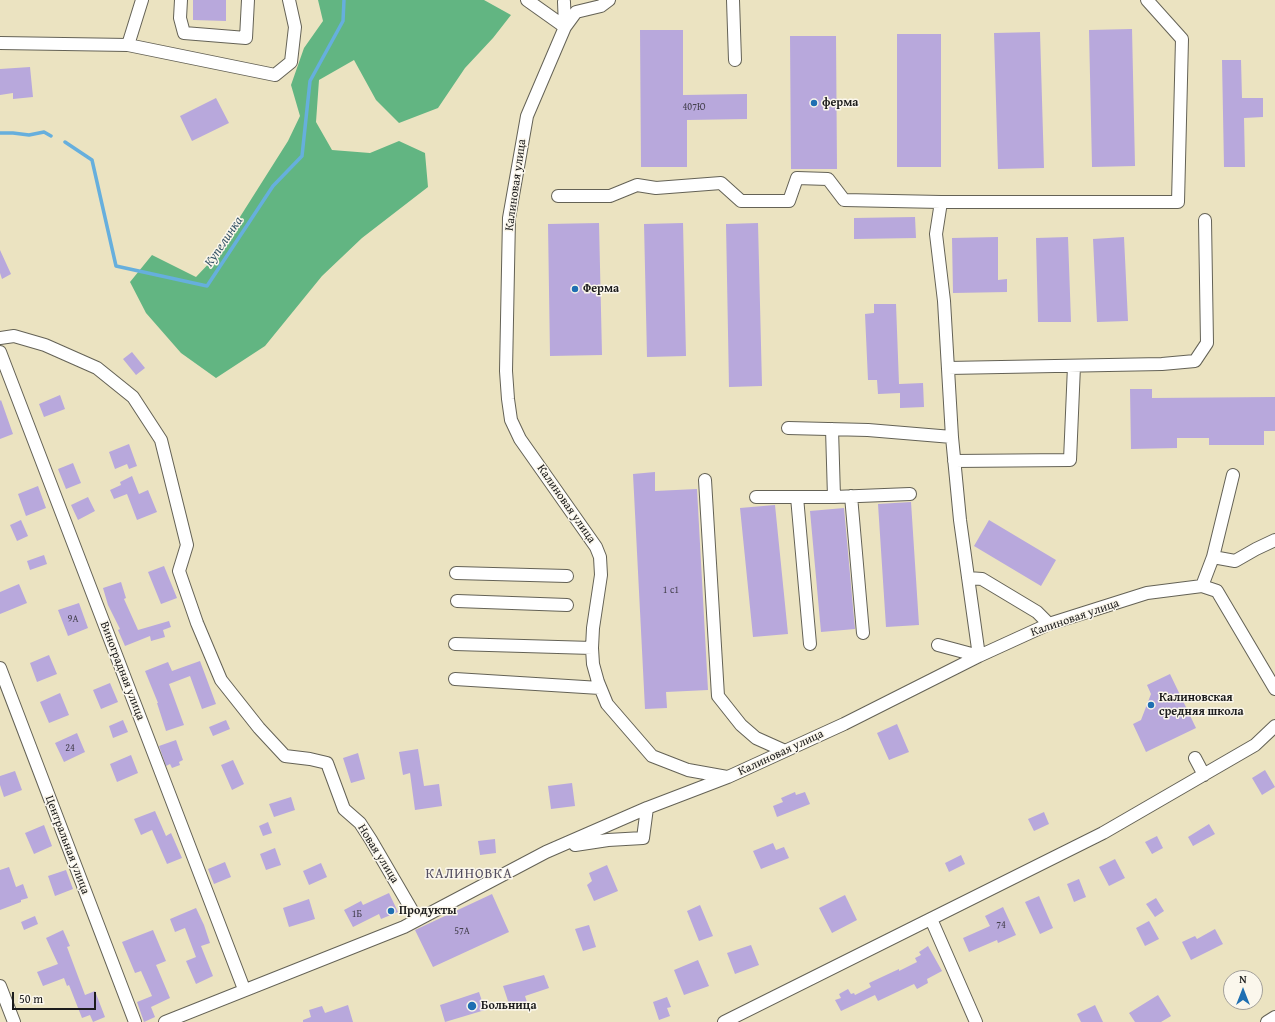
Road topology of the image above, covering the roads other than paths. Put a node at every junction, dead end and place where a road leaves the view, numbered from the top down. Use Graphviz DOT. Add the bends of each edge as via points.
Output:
graph roads {
  1 [pos="142,0"];
  2 [pos="181,0"];
  3 [pos="248,0"];
  4 [pos="289,0"];
  5 [pos="527,0"];
  6 [pos="609,0"];
  7 [pos="733,0"];
  8 [pos="1147,0"];
  9 [pos="564,2"];
  10 [pos="565,27"];
  11 [pos="0,43"];
  12 [pos="128,45"];
  13 [pos="734,60"];
  14 [pos="558,196"];
  15 [pos="941,202"];
  16 [pos="1205,220"];
  17 [pos="0,338"];
  18 [pos="0,352"];
  19 [pos="1074,366"];
  20 [pos="948,368"];
  21 [pos="788,428"];
  22 [pos="832,429"];
  23 [pos="952,437"];
  24 [pos="954,462"];
  25 [pos="1233,475"];
  26 [pos="705,480"];
  27 [pos="910,494"];
  28 [pos="851,496"];
  29 [pos="756,497"];
  30 [pos="797,497"];
  31 [pos="834,497"];
  32 [pos="1275,540"];
  33 [pos="1213,556"];
  34 [pos="456,573"];
  35 [pos="568,576"];
  36 [pos="968,578"];
  37 [pos="1202,586"];
  38 [pos="457,601"];
  39 [pos="568,605"];
  40 [pos="1049,624"];
  41 [pos="863,633"];
  42 [pos="454,644"];
  43 [pos="810,644"];
  44 [pos="938,645"];
  45 [pos="592,648"];
  46 [pos="979,656"];
  47 [pos="0,668"];
  48 [pos="454,679"];
  49 [pos="600,688"];
  50 [pos="1275,689"];
  51 [pos="1275,726"];
  52 [pos="785,751"];
  53 [pos="1195,758"];
  54 [pos="1204,775"];
  55 [pos="728,777"];
  56 [pos="647,808"];
  57 [pos="558,847"];
  58 [pos="417,919"];
  59 [pos="930,919"];
  60 [pos="0,986"];
  61 [pos="244,990"];
  62 [pos="1275,1017"];
  63 [pos="14,1022"];
  64 [pos="135,1022"];
  65 [pos="165,1022"];
  66 [pos="724,1022"];
  67 [pos="976,1022"];
  68 [pos="1267,1022"];
  1 -- 12 [label="street"];
  2 -- 3 [label="street" via="180,18 184,33 246,38"];
  4 -- 12 [label="street" via="295,27 291,62 275,75"];
  5 -- 10 [label="street"];
  6 -- 10 [label="street" via="601,6 576,12"];
  7 -- 13 [label="street"];
  8 -- 15 [label="street" via="1182,39 1178,202"];
  9 -- 10 [label="street"];
  10 -- 45 [label="street, Калиновая улица" via="527,116 509,218 506,371 511,420 520,439 596,547 600,558 601,575"];
  11 -- 12 [label="street"];
  14 -- 15 [label="street" via="610,196 637,185 656,188 721,183 741,201 789,201 797,178 828,179 844,200"];
  15 -- 20 [label="street" via="936,234"];
  16 -- 19 [label="street" via="1207,343 1195,361"];
  17 -- 58 [label="street, Новая улица" via="14,336 45,345 97,368 133,397 161,440 187,544 179,571 221,680 285,756 327,763 344,809 360,823"];
  18 -- 61 [label="street, Виноградная улица"];
  19 -- 20 [label="street"];
  19 -- 24 [label="street" via="1070,460"];
  20 -- 23 [label="street"];
  21 -- 22 [label="street"];
  22 -- 23 [label="street"];
  22 -- 31 [label="street"];
  23 -- 24 [label="street"];
  24 -- 36 [label="street"];
  25 -- 33 [label="street"];
  26 -- 52 [label="street" via="718,696 741,725 756,738"];
  27 -- 28 [label="street"];
  28 -- 31 [label="street"];
  28 -- 41 [label="street"];
  29 -- 30 [label="street"];
  30 -- 31 [label="street"];
  30 -- 43 [label="street"];
  32 -- 33 [label="street" via="1235,561"];
  33 -- 37 [label="street"];
  34 -- 35 [label="street"];
  36 -- 40 [label="street" via="982,578 1037,612"];
  36 -- 46 [label="street"];
  37 -- 40 [label="street, Калиновая улица" via="1147,593"];
  37 -- 50 [label="street" via="1217,591"];
  38 -- 39 [label="street"];
  40 -- 46 [label="street, Калиновая улица"];
  42 -- 45 [label="street"];
  44 -- 46 [label="street"];
  45 -- 49 [label="street, Калиновая улица" via="593,664"];
  46 -- 52 [label="street, Калиновая улица"];
  47 -- 64 [label="street, Центральная улица"];
  48 -- 49 [label="street"];
  49 -- 55 [label="street, Калиновая улица" via="607,704 652,756 688,770"];
  51 -- 54 [label="street" via="1255,744"];
  52 -- 55 [label="street, Калиновая улица"];
  53 -- 54 [label="street"];
  54 -- 59 [label="street" via="1103,833"];
  55 -- 56 [label="street"];
  56 -- 57 [label="street"];
  56 -- 57 [label="street" via="643,838"];
  57 -- 58 [label="street"];
  58 -- 61 [label="street"];
  59 -- 66 [label="street"];
  59 -- 67 [label="street"];
  60 -- 63 [label="street"];
  61 -- 65 [label="street"];
  62 -- 68 [label="street"];
}
